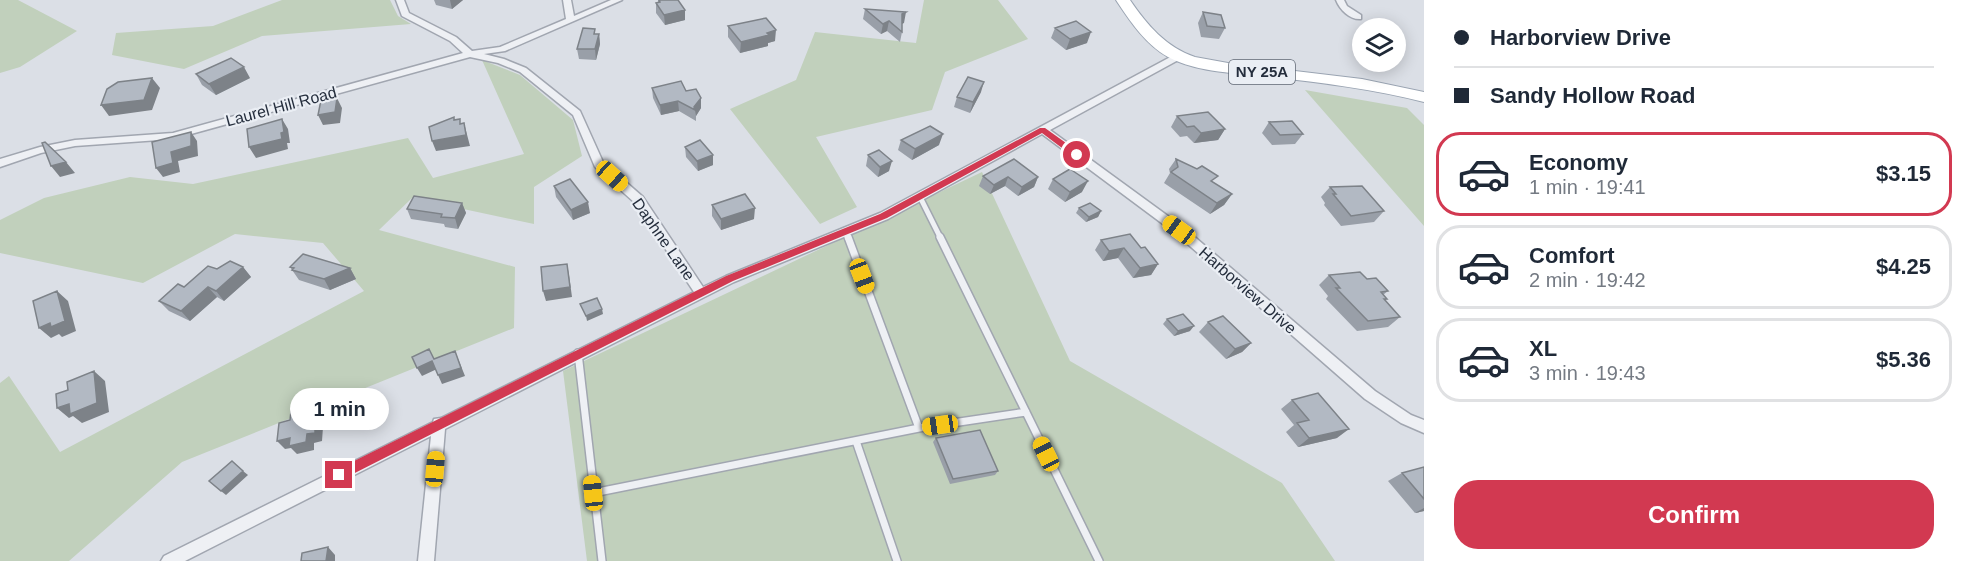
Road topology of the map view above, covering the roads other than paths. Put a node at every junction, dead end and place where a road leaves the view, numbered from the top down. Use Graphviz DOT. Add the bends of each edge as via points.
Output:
graph roads {
  1 [pos="400,0"];
  2 [pos="567,0"];
  3 [pos="618,0"];
  4 [pos="1123,0"];
  5 [pos="1341,0"];
  6 [pos="1358,17"];
  7 [pos="570,20"];
  8 [pos="470,54"];
  9 [pos="1179,56"];
  10 [pos="1424,97"];
  11 [pos="1042,130"];
  12 [pos="0,163"];
  13 [pos="920,197"];
  14 [pos="846,233"];
  15 [pos="701,293"];
  16 [pos="578,353"];
  17 [pos="1026,412"];
  18 [pos="439,423"];
  19 [pos="1424,427"];
  20 [pos="919,428"];
  21 [pos="856,441"];
  22 [pos="593,493"];
  23 [pos="170,561"];
  24 [pos="426,561"];
  25 [pos="602,561"];
  26 [pos="897,561"];
  27 [pos="1099,561"];
  1 -- 8 [label="street" via="405,14 453,39"];
  2 -- 7 [label="street"];
  3 -- 7 [label="street, Laurel Hill Road"];
  4 -- 9 [label="main road, NY 25A" via="1157,41"];
  5 -- 6 [label="street" via="1342,7"];
  7 -- 8 [label="street, Laurel Hill Road" via="502,49"];
  8 -- 12 [label="street, Laurel Hill Road" via="173,136 75,143"];
  8 -- 15 [label="street, Daphne Lane" via="523,70 577,113 599,164 639,200"];
  9 -- 10 [label="main road, NY 25A" via="1213,65"];
  9 -- 11 [label="street"];
  11 -- 13 [label="street"];
  11 -- 19 [label="street, Harborview Drive" via="1179,230 1370,395"];
  13 -- 14 [label="street"];
  13 -- 17 [label="lane"];
  14 -- 15 [label="street"];
  14 -- 20 [label="lane"];
  15 -- 16 [label="street"];
  16 -- 18 [label="street"];
  16 -- 22 [label="lane"];
  17 -- 20 [label="lane"];
  17 -- 27 [label="lane"];
  18 -- 23 [label="street"];
  18 -- 24 [label="street"];
  20 -- 21 [label="lane"];
  21 -- 22 [label="lane"];
  21 -- 26 [label="lane"];
  22 -- 25 [label="lane"];
}
